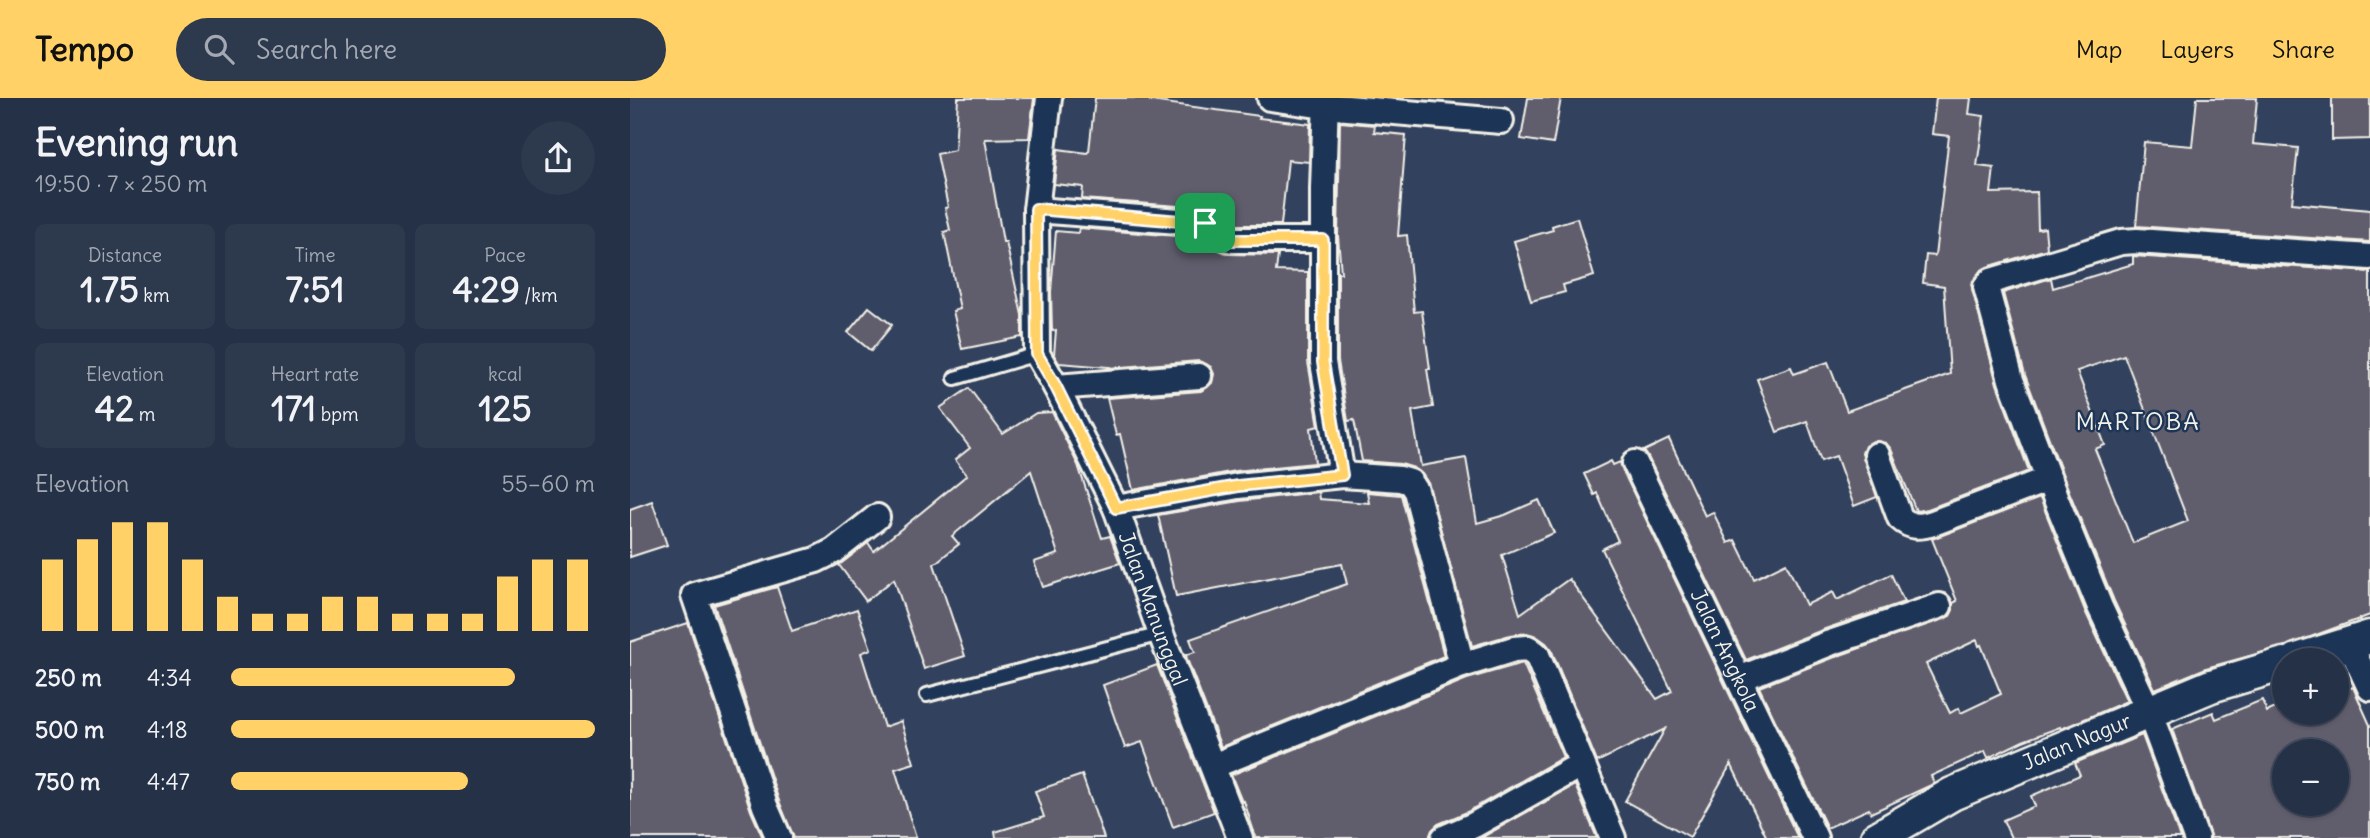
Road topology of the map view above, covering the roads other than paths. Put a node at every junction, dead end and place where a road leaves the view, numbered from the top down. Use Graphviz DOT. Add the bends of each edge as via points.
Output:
graph roads {
  1 [pos="1048,98"];
  2 [pos="1270,98"];
  3 [pos="1325,102"];
  4 [pos="1501,121"];
  5 [pos="1036,209"];
  6 [pos="1323,240"];
  7 [pos="2370,257"];
  8 [pos="1037,354"];
  9 [pos="1199,376"];
  10 [pos="955,378"];
  11 [pos="1056,387"];
  12 [pos="1877,455"];
  13 [pos="1635,463"];
  14 [pos="1342,475"];
  15 [pos="2049,479"];
  16 [pos="1116,508"];
  17 [pos="877,517"];
  18 [pos="1939,606"];
  19 [pos="1161,634"];
  20 [pos="2360,640"];
  21 [pos="2335,648"];
  22 [pos="1462,664"];
  23 [pos="2272,668"];
  24 [pos="1739,679"];
  25 [pos="2370,688"];
  26 [pos="926,695"];
  27 [pos="2150,714"];
  28 [pos="1582,764"];
  29 [pos="1213,766"];
  30 [pos="779,838"];
  31 [pos="1240,838"];
  32 [pos="1444,838"];
  33 [pos="1613,838"];
  34 [pos="1815,838"];
  35 [pos="1877,838"];
  36 [pos="2196,838"];
  1 -- 5 [label="street, Jalan Manunggal"];
  2 -- 3 [label="street"];
  3 -- 4 [label="street"];
  3 -- 6 [label="street"];
  5 -- 6 [label="street" via="1205,223 1233,240"];
  5 -- 8 [label="street, Jalan Manunggal"];
  6 -- 14 [label="street" via="1323,362"];
  7 -- 15 [label="street" via="2121,242 1991,281 1986,290 2008,369"];
  8 -- 10 [label="lane"];
  8 -- 11 [label="street, Jalan Manunggal"];
  9 -- 11 [label="street"];
  11 -- 16 [label="street, Jalan Manunggal"];
  12 -- 15 [label="street" via="1899,518 1920,527"];
  13 -- 24 [label="street, Jalan Angkola"];
  14 -- 16 [label="street" via="1238,486"];
  14 -- 22 [label="street" via="1400,479 1410,482 1416,491"];
  15 -- 27 [label="street" via="2100,607"];
  16 -- 19 [label="street, Jalan Manunggal"];
  17 -- 30 [label="street" via="816,560 694,595"];
  18 -- 24 [label="street"];
  19 -- 26 [label="lane"];
  19 -- 29 [label="street, Jalan Manunggal"];
  20 -- 21 [label="street"];
  20 -- 25 [label="street"];
  22 -- 28 [label="street" via="1514,649 1528,648 1537,655"];
  22 -- 29 [label="street"];
  23 -- 27 [label="street, Jalan Nagur" via="2211,686"];
  24 -- 34 [label="street, Jalan Angkola"];
  27 -- 35 [label="street, Jalan Nagur" via="1952,794"];
  27 -- 36 [label="street"];
  28 -- 32 [label="street"];
  28 -- 33 [label="street"];
  29 -- 31 [label="street, Jalan Manunggal"];
}
